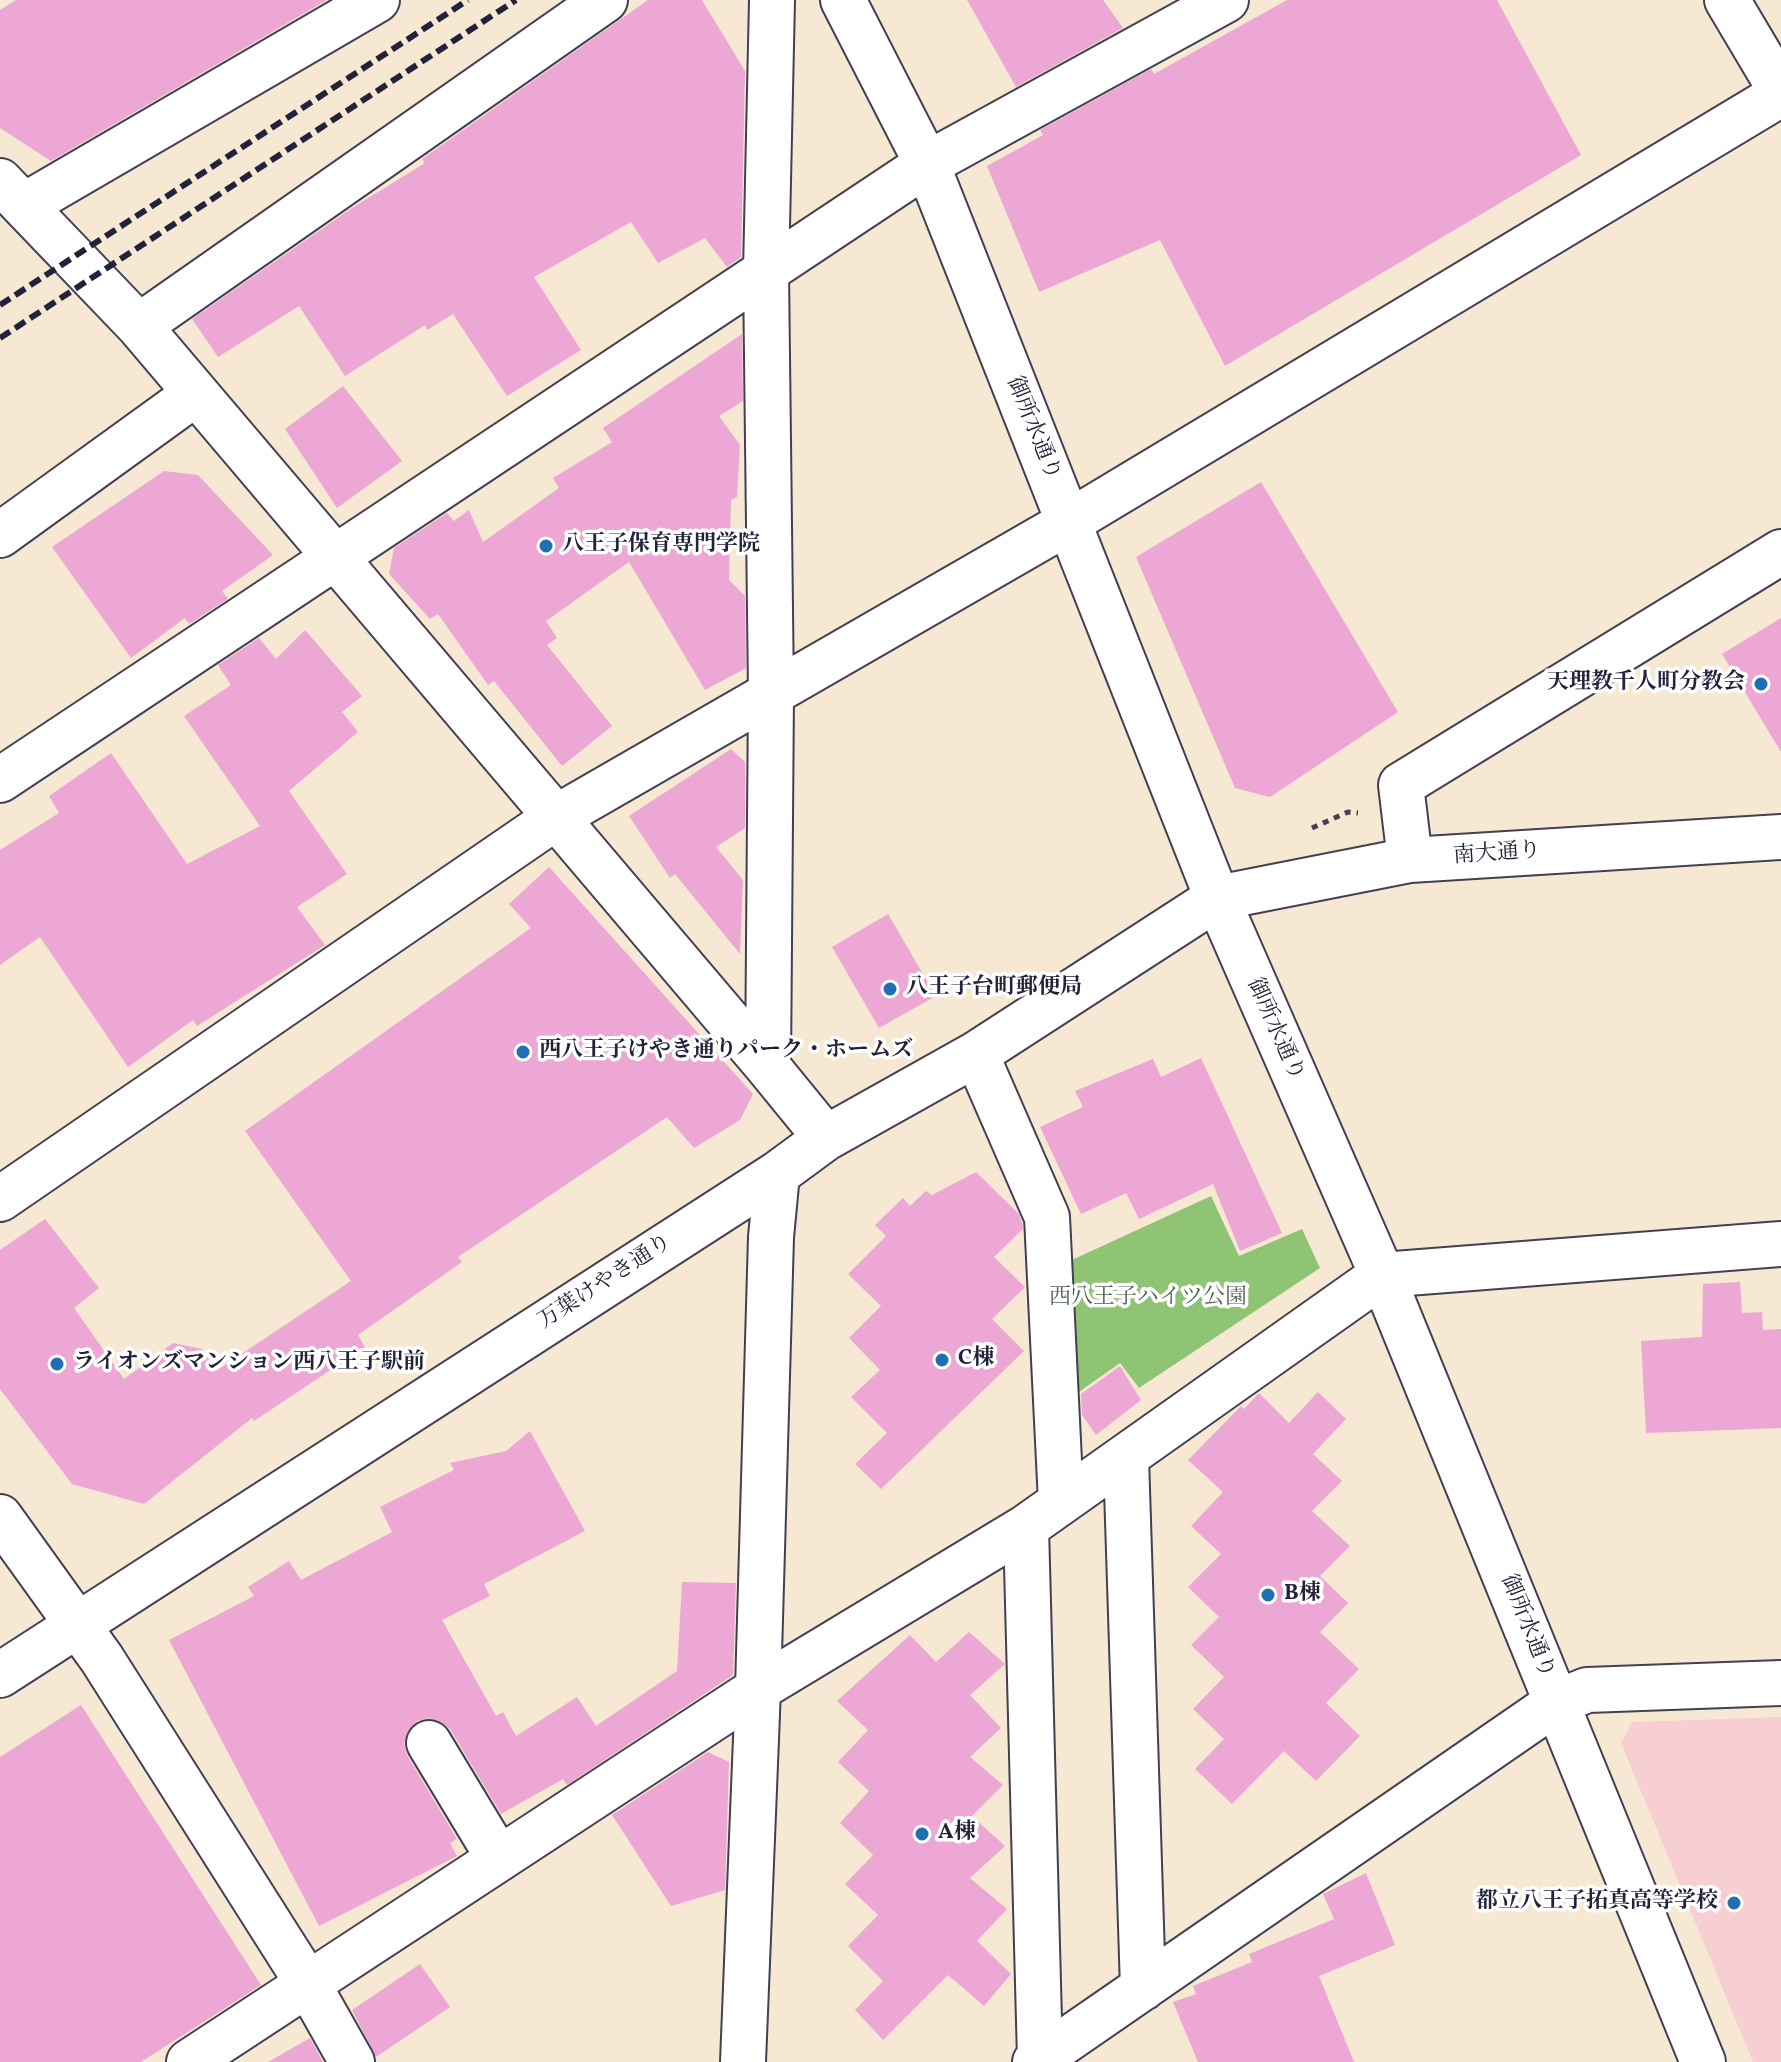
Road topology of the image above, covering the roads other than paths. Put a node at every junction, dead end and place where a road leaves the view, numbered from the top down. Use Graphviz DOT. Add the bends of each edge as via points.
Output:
graph roads {
  1 [pos="377,0"];
  2 [pos="605,0"];
  3 [pos="772,0"];
  4 [pos="843,0"];
  5 [pos="1226,0"];
  6 [pos="1727,0"];
  7 [pos="1781,93"];
  8 [pos="927,164"];
  9 [pos="12,193"];
  10 [pos="766,272"];
  11 [pos="139,326"];
  12 [pos="195,394"];
  13 [pos="1069,522"];
  14 [pos="0,535"];
  15 [pos="1781,552"];
  16 [pos="336,560"];
  17 [pos="771,694"];
  18 [pos="0,780"];
  19 [pos="555,818"];
  20 [pos="1781,837"];
  21 [pos="1410,860"];
  22 [pos="1217,898"];
  23 [pos="976,1054"];
  24 [pos="768,1067"];
  25 [pos="826,1138"];
  26 [pos="777,1174"];
  27 [pos="0,1199"];
  28 [pos="1781,1244"];
  29 [pos="1382,1275"];
  30 [pos="1126,1458"];
  31 [pos="1061,1502"];
  32 [pos="0,1517"];
  33 [pos="1026,1527"];
  34 [pos="78,1623"];
  35 [pos="0,1675"];
  36 [pos="1781,1683"];
  37 [pos="758,1689"];
  38 [pos="1557,1702"];
  39 [pos="429,1743"];
  40 [pos="499,1859"];
  41 [pos="308,1984"];
  42 [pos="1143,1988"];
  43 [pos="1037,2060"];
  44 [pos="189,2062"];
  45 [pos="352,2062"];
  46 [pos="743,2062"];
  47 [pos="1703,2062"];
  1 -- 9 [label="street"];
  2 -- 11 [label="street"];
  3 -- 10 [label="street"];
  4 -- 8 [label="street, 御所水通り"];
  5 -- 8 [label="street"];
  6 -- 7 [label="street"];
  7 -- 13 [label="street"];
  8 -- 10 [label="street"];
  8 -- 13 [label="street, 御所水通り"];
  9 -- 11 [label="street"];
  10 -- 16 [label="street"];
  10 -- 17 [label="street"];
  11 -- 12 [label="street"];
  12 -- 14 [label="street"];
  12 -- 16 [label="street"];
  13 -- 17 [label="street"];
  13 -- 22 [label="street, 御所水通り"];
  15 -- 21 [label="street" via="1401,785"];
  16 -- 18 [label="street"];
  16 -- 19 [label="street"];
  17 -- 19 [label="street"];
  17 -- 24 [label="street"];
  19 -- 24 [label="street"];
  19 -- 27 [label="street"];
  20 -- 21 [label="street, 南大通り"];
  21 -- 22 [label="street, 南大通り"];
  22 -- 23 [label="street, 万葉けやき通り"];
  22 -- 29 [label="street, 御所水通り"];
  23 -- 25 [label="street, 万葉けやき通り"];
  23 -- 31 [label="street" via="1047,1217"];
  24 -- 25 [label="street"];
  25 -- 26 [label="street, 万葉けやき通り"];
  26 -- 34 [label="street, 万葉けやき通り"];
  26 -- 37 [label="street" via="770,1253"];
  28 -- 29 [label="street"];
  29 -- 30 [label="street"];
  29 -- 38 [label="street, 御所水通り"];
  30 -- 31 [label="street"];
  30 -- 42 [label="street"];
  31 -- 33 [label="street"];
  32 -- 34 [label="street"];
  33 -- 37 [label="street"];
  33 -- 43 [label="street"];
  34 -- 35 [label="street, 万葉けやき通り"];
  34 -- 41 [label="street"];
  36 -- 38 [label="street" via="1587,1690"];
  37 -- 40 [label="street"];
  37 -- 46 [label="street"];
  38 -- 42 [label="street"];
  38 -- 47 [label="street, 御所水通り"];
  39 -- 40 [label="street"];
  40 -- 41 [label="street"];
  41 -- 44 [label="street"];
  41 -- 45 [label="street"];
  42 -- 43 [label="street"];
}
